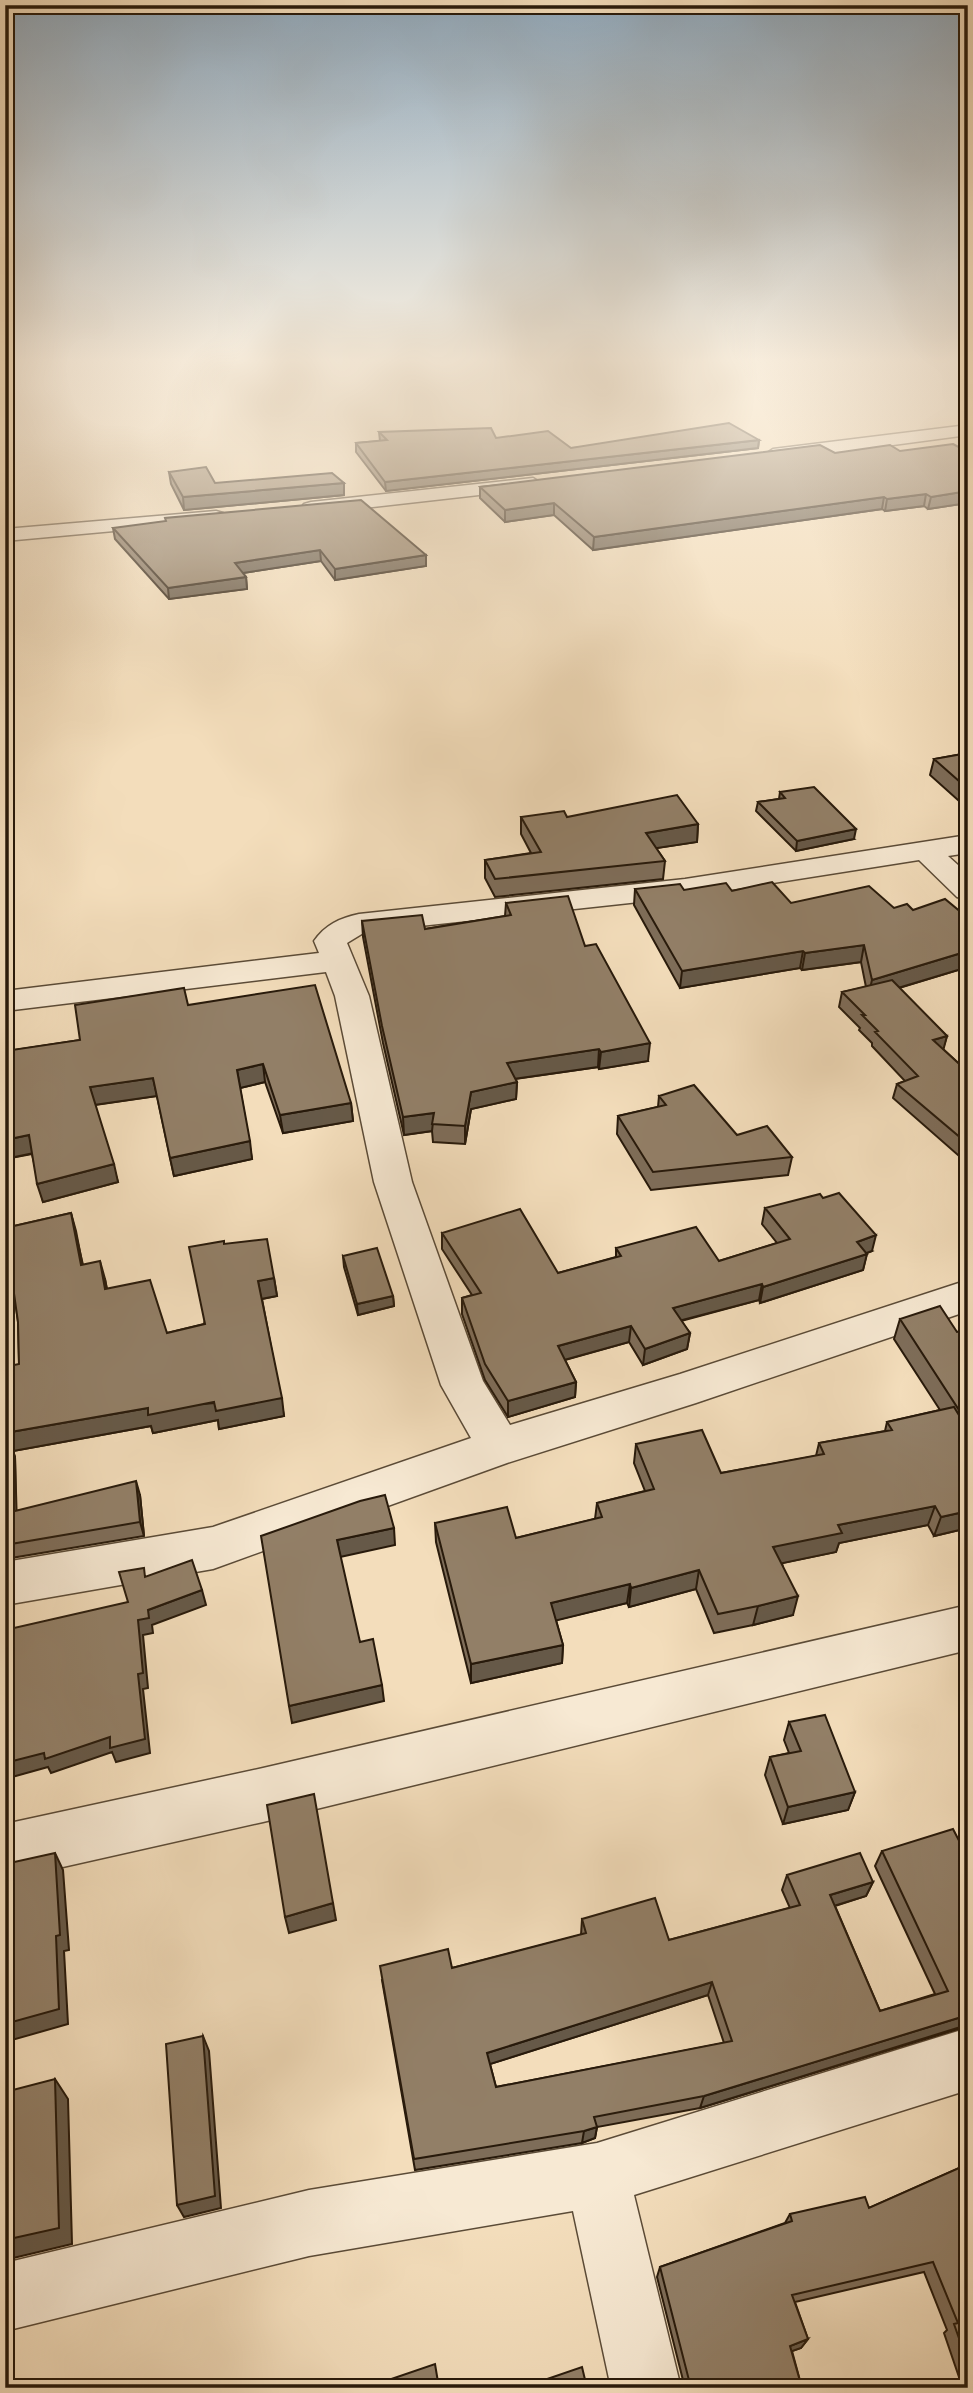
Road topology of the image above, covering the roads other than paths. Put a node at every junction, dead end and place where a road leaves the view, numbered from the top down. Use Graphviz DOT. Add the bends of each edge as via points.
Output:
graph roads {
  1 [pos="546,482"];
  2 [pos="290,510"];
  3 [pos="236,515"];
  4 [pos="5,535"];
  5 [pos="968,844"];
  6 [pos="926,850"];
  7 [pos="968,891"];
  8 [pos="336,961"];
  9 [pos="5,1001"];
  10 [pos="968,1295"];
  11 [pos="499,1447"];
  12 [pos="5,1584"];
  13 [pos="968,1627"];
  14 [pos="5,1852"];
  15 [pos="968,2059"];
  16 [pos="597,2175"];
  17 [pos="5,2297"];
  18 [pos="646,2388"];
  1 -- 2 [label="street"];
  3 -- 4 [label="street"];
  5 -- 6 [label="street"];
  6 -- 7 [label="street"];
  6 -- 8 [label="street" via="685,888 359,923 330,941"];
  8 -- 9 [label="street"];
  8 -- 11 [label="street" via="352,996 393,1182 463,1385"];
  10 -- 11 [label="street"];
  11 -- 12 [label="street" via="213,1548"];
  13 -- 14 [label="street"];
  15 -- 16 [label="street"];
  16 -- 17 [label="street" via="309,2223"];
  16 -- 18 [label="street"];
}
